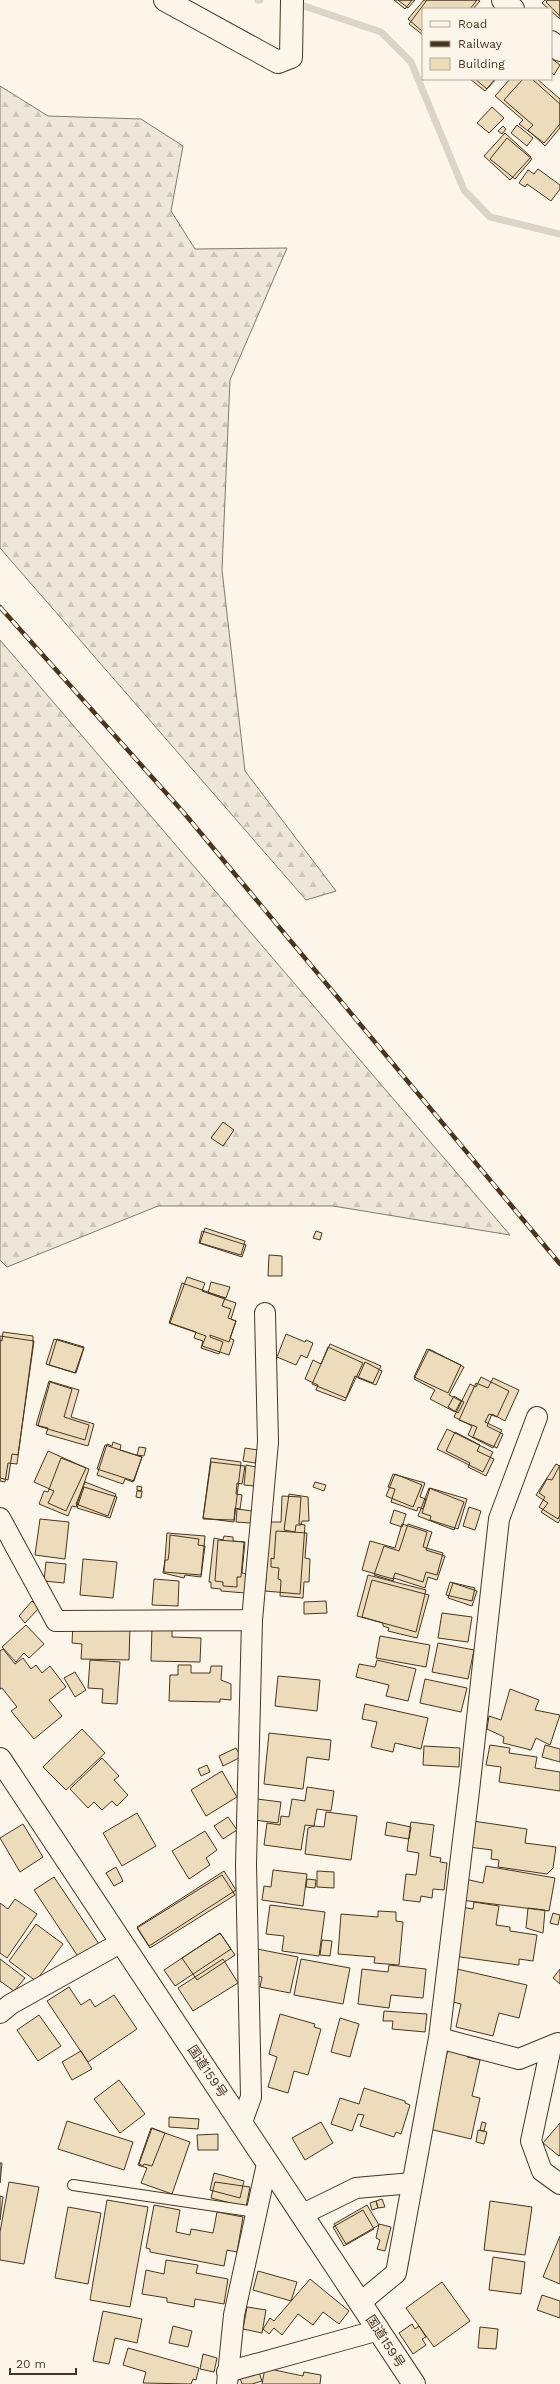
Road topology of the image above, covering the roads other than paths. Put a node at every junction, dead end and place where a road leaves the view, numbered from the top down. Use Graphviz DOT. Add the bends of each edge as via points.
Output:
graph roads {
  1 [pos="165,0"];
  2 [pos="503,0"];
  3 [pos="292,5"];
  4 [pos="512,8"];
  5 [pos="552,43"];
  6 [pos="560,50"];
  7 [pos="265,1313"];
  8 [pos="537,1416"];
  9 [pos="0,1518"];
  10 [pos="252,1620"];
  11 [pos="0,1759"];
  12 [pos="122,1942"];
  13 [pos="0,2012"];
  14 [pos="439,2038"];
  15 [pos="555,2045"];
  16 [pos="242,2122"];
  17 [pos="266,2164"];
  18 [pos="412,2183"];
  19 [pos="560,2184"];
  20 [pos="73,2185"];
  21 [pos="256,2212"];
  22 [pos="301,2215"];
  23 [pos="360,2302"];
  24 [pos="379,2330"];
  25 [pos="227,2378"];
  26 [pos="414,2384"];
  1 -- 3 [label="main road" via="278,62 291,57"];
  2 -- 4 [label="main road"];
  5 -- 6 [label="main road"];
  7 -- 10 [label="street" via="268,1442"];
  8 -- 14 [label="street" via="499,1519"];
  9 -- 10 [label="street" via="56,1621"];
  10 -- 16 [label="street" via="246,1865 251,2097"];
  11 -- 12 [label="main road, 国道159号"];
  12 -- 13 [label="street"];
  12 -- 16 [label="main road, 国道159号"];
  14 -- 15 [label="street" via="519,2059"];
  14 -- 18 [label="street"];
  15 -- 19 [label="street" via="531,2141 542,2171"];
  16 -- 17 [label="main road, 国道159号"];
  17 -- 21 [label="street"];
  17 -- 22 [label="main road, 国道159号"];
  18 -- 22 [label="street" via="356,2188"];
  18 -- 23 [label="street" via="396,2273"];
  20 -- 21 [label="lane"];
  21 -- 25 [label="street" via="234,2315"];
  22 -- 23 [label="main road, 国道159号"];
  23 -- 24 [label="main road, 国道159号"];
  24 -- 25 [label="street"];
  24 -- 26 [label="main road, 国道159号"];
}
